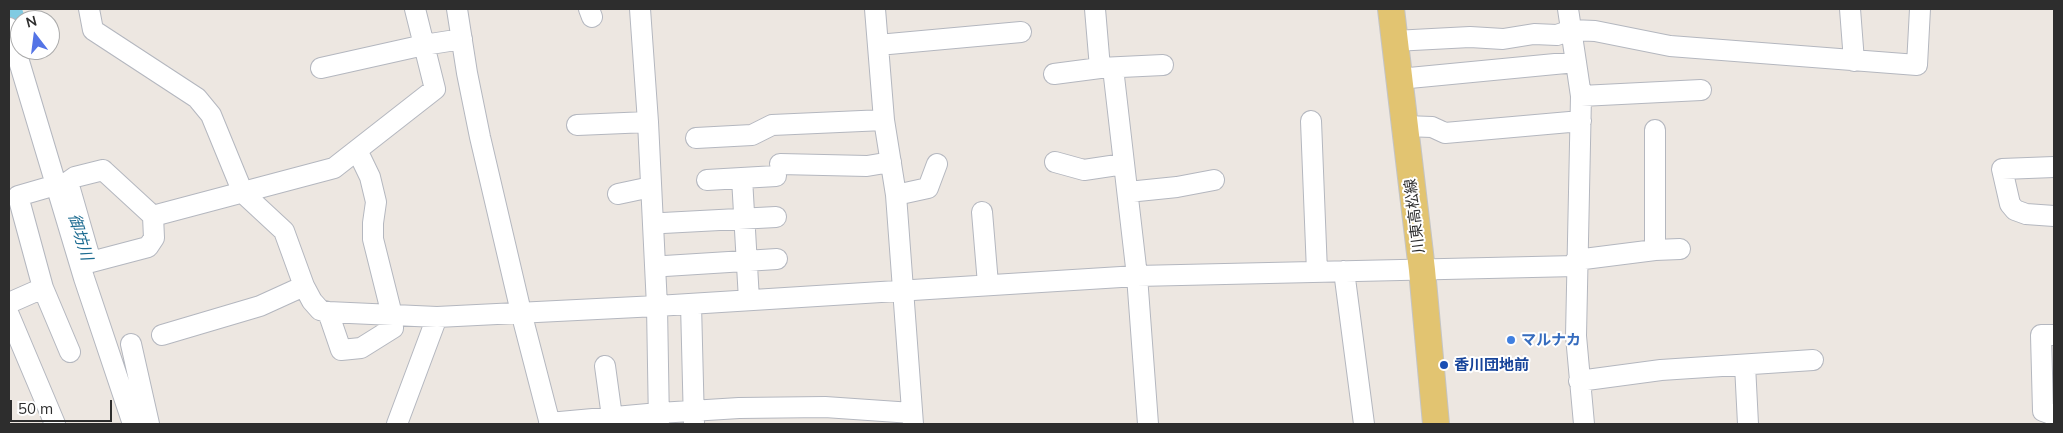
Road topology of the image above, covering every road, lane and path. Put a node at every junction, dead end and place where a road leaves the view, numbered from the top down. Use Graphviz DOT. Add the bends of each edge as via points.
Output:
graph roads {
  1 [pos="89,9"];
  2 [pos="415,9"];
  3 [pos="457,9"];
  4 [pos="640,9"];
  5 [pos="875,9"];
  6 [pos="1095,9"];
  7 [pos="1391,9"];
  8 [pos="1568,9"];
  9 [pos="1850,9"];
  10 [pos="1920,9"];
  11 [pos="9,28"];
  12 [pos="1571,30"];
  13 [pos="1021,32"];
  14 [pos="462,39"];
  15 [pos="1394,41"];
  16 [pos="424,45"];
  17 [pos="878,45"];
  18 [pos="1854,60"];
  19 [pos="1576,62"];
  20 [pos="1163,64"];
  21 [pos="321,68"];
  22 [pos="1106,68"];
  23 [pos="1054,74"];
  24 [pos="1399,79"];
  25 [pos="1701,90"];
  26 [pos="1581,96"];
  27 [pos="884,120"];
  28 [pos="1311,121"];
  29 [pos="1581,121"];
  30 [pos="648,122"];
  31 [pos="577,125"];
  32 [pos="1405,126"];
  33 [pos="1655,130"];
  34 [pos="696,138"];
  35 [pos="357,150"];
  36 [pos="891,162"];
  37 [pos="1055,162"];
  38 [pos="937,164"];
  39 [pos="1124,164"];
  40 [pos="2054,167"];
  41 [pos="742,178"];
  42 [pos="707,180"];
  43 [pos="1214,180"];
  44 [pos="56,185"];
  45 [pos="651,187"];
  46 [pos="1128,192"];
  47 [pos="242,193"];
  48 [pos="618,194"];
  49 [pos="896,195"];
  50 [pos="982,212"];
  51 [pos="154,216"];
  52 [pos="2054,216"];
  53 [pos="776,217"];
  54 [pos="745,219"];
  55 [pos="663,223"];
  56 [pos="1680,249"];
  57 [pos="1655,250"];
  58 [pos="777,260"];
  59 [pos="747,261"];
  60 [pos="1576,263"];
  61 [pos="665,266"];
  62 [pos="1422,270"];
  63 [pos="1344,271"];
  64 [pos="1317,272"];
  65 [pos="1137,276"];
  66 [pos="988,284"];
  67 [pos="304,286"];
  68 [pos="43,288"];
  69 [pos="902,290"];
  70 [pos="749,300"];
  71 [pos="9,303"];
  72 [pos="691,304"];
  73 [pos="656,306"];
  74 [pos="328,312"];
  75 [pos="521,312"];
  76 [pos="9,315"];
  77 [pos="392,315"];
  78 [pos="437,317"];
  79 [pos="162,335"];
  80 [pos="2054,335"];
  81 [pos="131,344"];
  82 [pos="15,348"];
  83 [pos="70,352"];
  84 [pos="1813,360"];
  85 [pos="1745,365"];
  86 [pos="605,366"];
  87 [pos="1579,381"];
  88 [pos="2054,414"];
  89 [pos="612,417"];
  90 [pos="694,417"];
  91 [pos="658,418"];
  92 [pos="913,419"];
  93 [pos="550,423"];
  94 [pos="55,424"];
  95 [pos="133,424"];
  96 [pos="149,424"];
  97 [pos="397,424"];
  98 [pos="1148,424"];
  99 [pos="1364,424"];
  100 [pos="1436,424"];
  101 [pos="1584,424"];
  102 [pos="1748,424"];
  1 -- 47 [label="street" via="93,30 198,98 211,115"];
  2 -- 16 [label="street"];
  3 -- 14 [label="street"];
  4 -- 30 [label="street"];
  5 -- 17 [label="street"];
  6 -- 22 [label="street"];
  7 -- 15 [label="main road, 川東高松線"];
  8 -- 12 [label="street"];
  9 -- 18 [label="street"];
  10 -- 18 [label="street" via="1917,65"];
  11 -- 44 [label="street"];
  12 -- 15 [label="street" via="1557,35 1534,34 1503,39 1470,37"];
  12 -- 18 [label="street" via="1595,31 1670,46"];
  12 -- 19 [label="street"];
  13 -- 17 [label="street"];
  14 -- 16 [label="street"];
  14 -- 75 [label="street" via="480,137"];
  15 -- 24 [label="main road, 川東高松線"];
  16 -- 21 [label="street"];
  16 -- 35 [label="street" via="435,89"];
  17 -- 27 [label="street"];
  19 -- 24 [label="street"];
  19 -- 26 [label="street"];
  20 -- 22 [label="street"];
  22 -- 23 [label="street"];
  22 -- 39 [label="street"];
  24 -- 32 [label="main road, 川東高松線"];
  25 -- 26 [label="street"];
  26 -- 29 [label="street"];
  27 -- 34 [label="street" via="772,124 752,135"];
  27 -- 36 [label="street"];
  28 -- 64 [label="street"];
  29 -- 32 [label="street" via="1445,133 1432,127"];
  29 -- 60 [label="street"];
  30 -- 31 [label="street"];
  30 -- 45 [label="street"];
  32 -- 62 [label="main road, 川東高松線"];
  33 -- 57 [label="street"];
  35 -- 47 [label="street" via="334,168"];
  35 -- 77 [label="street" via="370,177 376,202 373,240"];
  36 -- 41 [label="street" via="778,170"];
  36 -- 49 [label="street"];
  37 -- 39 [label="street" via="1084,170"];
  38 -- 49 [label="street" via="928,188"];
  39 -- 46 [label="street"];
  40 -- 52 [label="street" via="2002,168 2010,204 2015,210"];
  41 -- 42 [label="street"];
  41 -- 54 [label="street"];
  43 -- 46 [label="street"];
  44 -- 68 [label="street" via="18,196"];
  44 -- 95 [label="street"];
  45 -- 48 [label="street"];
  45 -- 73 [label="street"];
  46 -- 65 [label="street"];
  47 -- 51 [label="street"];
  47 -- 67 [label="street" via="284,231"];
  49 -- 69 [label="street"];
  50 -- 66 [label="street"];
  51 -- 51 [label="street" via="154,238 148,247 91,262 68,182 103,170"];
  53 -- 54 [label="street"];
  54 -- 55 [label="street"];
  54 -- 59 [label="street"];
  56 -- 57 [label="street"];
  57 -- 60 [label="street"];
  58 -- 59 [label="street"];
  59 -- 61 [label="street"];
  59 -- 70 [label="street"];
  60 -- 62 [label="street"];
  60 -- 87 [label="street"];
  62 -- 63 [label="street"];
  62 -- 100 [label="main road, 川東高松線"];
  63 -- 64 [label="street"];
  63 -- 99 [label="street"];
  64 -- 65 [label="street"];
  65 -- 66 [label="street"];
  65 -- 98 [label="street"];
  66 -- 69 [label="street"];
  67 -- 74 [label="street" via="320,310"];
  67 -- 79 [label="street" via="260,306"];
  68 -- 71 [label="street"];
  68 -- 83 [label="street"];
  69 -- 70 [label="street"];
  69 -- 92 [label="street"];
  70 -- 72 [label="street"];
  72 -- 73 [label="street"];
  72 -- 90 [label="street"];
  73 -- 75 [label="street"];
  73 -- 91 [label="street"];
  74 -- 77 [label="street"];
  74 -- 77 [label="street" via="341,350 361,348 393,328"];
  75 -- 78 [label="street"];
  75 -- 93 [label="street"];
  76 -- 82 [label="street"];
  77 -- 78 [label="street"];
  78 -- 97 [label="street"];
  80 -- 88 [label="street" via="2041,335 2043,412"];
  81 -- 96 [label="street"];
  82 -- 94 [label="street"];
  84 -- 85 [label="street"];
  85 -- 87 [label="street" via="1661,370"];
  85 -- 102 [label="street"];
  86 -- 89 [label="street"];
  87 -- 101 [label="street"];
  89 -- 91 [label="street"];
  89 -- 93 [label="street"];
  90 -- 91 [label="street"];
  90 -- 92 [label="street" via="825,407"];
}
